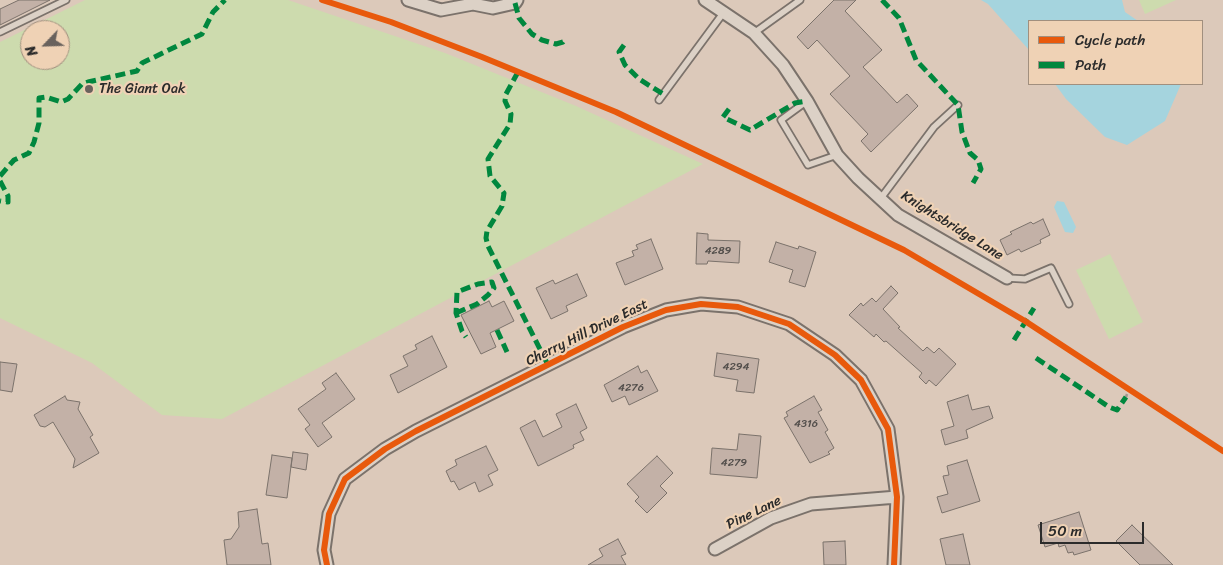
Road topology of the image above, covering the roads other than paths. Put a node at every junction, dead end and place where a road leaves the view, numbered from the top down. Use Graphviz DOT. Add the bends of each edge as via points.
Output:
graph roads {
  1 [pos="66,0"];
  2 [pos="408,0"];
  3 [pos="517,0"];
  4 [pos="705,0"];
  5 [pos="800,0"];
  6 [pos="724,12"];
  7 [pos="0,32"];
  8 [pos="754,33"];
  9 [pos="659,100"];
  10 [pos="807,101"];
  11 [pos="958,105"];
  12 [pos="837,155"];
  13 [pos="880,198"];
  14 [pos="1008,278"];
  15 [pos="1068,304"];
  16 [pos="897,497"];
  17 [pos="715,549"];
  18 [pos="327,565"];
  19 [pos="894,565"];
  1 -- 7 [label="lane"];
  2 -- 3 [label="street" via="441,10 473,4 493,8"];
  4 -- 6 [label="street, Knightsbridge Lane"];
  5 -- 8 [label="lane"];
  6 -- 8 [label="street, Knightsbridge Lane"];
  6 -- 9 [label="lane"];
  8 -- 10 [label="street, Knightsbridge Lane"];
  10 -- 12 [label="street, Knightsbridge Lane"];
  10 -- 12 [label="lane" via="781,120 808,165"];
  11 -- 13 [label="lane" via="934,128"];
  12 -- 13 [label="street, Knightsbridge Lane"];
  13 -- 14 [label="street, Knightsbridge Lane" via="898,214"];
  14 -- 15 [label="lane" via="1025,279 1051,268"];
  16 -- 17 [label="street, Pine Lane" via="811,504 771,518"];
  16 -- 18 [label="street, Cherry Hill Drive East" via="888,429 861,380 842,361 790,324 738,306 701,304 666,310 623,327 416,431 385,450 345,479 329,514 324,550"];
  16 -- 19 [label="street, Cherry Hill Drive East"];
}
